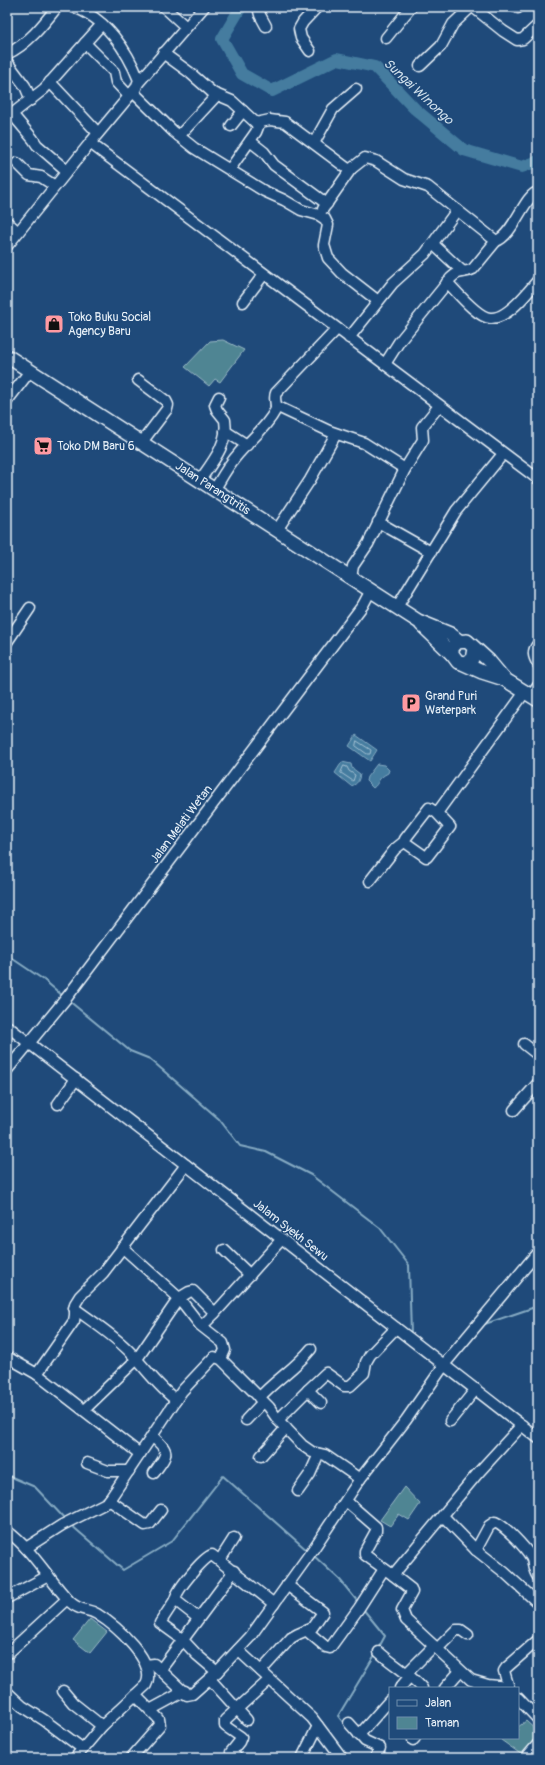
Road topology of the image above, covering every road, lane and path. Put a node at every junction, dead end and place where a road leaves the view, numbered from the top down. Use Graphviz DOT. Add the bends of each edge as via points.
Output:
graph roads {
  1 [pos="57,7"];
  2 [pos="73,7"];
  3 [pos="164,7"];
  4 [pos="204,7"];
  5 [pos="258,7"];
  6 [pos="317,7"];
  7 [pos="411,7"];
  8 [pos="472,7"];
  9 [pos="89,10"];
  10 [pos="102,24"];
  11 [pos="538,25"];
  12 [pos="266,26"];
  13 [pos="186,27"];
  14 [pos="386,38"];
  15 [pos="85,43"];
  16 [pos="310,52"];
  17 [pos="7,54"];
  18 [pos="163,54"];
  19 [pos="7,62"];
  20 [pos="420,66"];
  21 [pos="50,82"];
  22 [pos="139,82"];
  23 [pos="356,89"];
  24 [pos="131,94"];
  25 [pos="217,95"];
  26 [pos="31,100"];
  27 [pos="243,111"];
  28 [pos="10,116"];
  29 [pos="256,123"];
  30 [pos="231,126"];
  31 [pos="98,133"];
  32 [pos="179,136"];
  33 [pos="250,141"];
  34 [pos="90,143"];
  35 [pos="314,143"];
  36 [pos="17,163"];
  37 [pos="351,169"];
  38 [pos="67,170"];
  39 [pos="230,170"];
  40 [pos="54,186"];
  41 [pos="538,192"];
  42 [pos="327,204"];
  43 [pos="457,210"];
  44 [pos="319,215"];
  45 [pos="7,222"];
  46 [pos="18,232"];
  47 [pos="496,241"];
  48 [pos="433,244"];
  49 [pos="7,246"];
  50 [pos="462,271"];
  51 [pos="264,274"];
  52 [pos="538,280"];
  53 [pos="447,282"];
  54 [pos="378,301"];
  55 [pos="242,302"];
  56 [pos="337,328"];
  57 [pos="350,338"];
  58 [pos="7,356"];
  59 [pos="385,364"];
  60 [pos="30,371"];
  61 [pos="138,380"];
  62 [pos="219,397"];
  63 [pos="7,401"];
  64 [pos="276,406"];
  65 [pos="439,406"];
  66 [pos="225,431"];
  67 [pos="336,434"];
  68 [pos="142,442"];
  69 [pos="247,445"];
  70 [pos="503,454"];
  71 [pos="405,469"];
  72 [pos="538,479"];
  73 [pos="200,480"];
  74 [pos="215,489"];
  75 [pos="378,522"];
  76 [pos="277,530"];
  77 [pos="431,552"];
  78 [pos="351,578"];
  79 [pos="371,590"];
  80 [pos="397,607"];
  81 [pos="30,608"];
  82 [pos="418,621"];
  83 [pos="459,641"];
  84 [pos="7,642"];
  85 [pos="538,644"];
  86 [pos="474,649"];
  87 [pos="452,654"];
  88 [pos="462,663"];
  89 [pos="538,664"];
  90 [pos="504,679"];
  91 [pos="533,694"];
  92 [pos="437,814"];
  93 [pos="405,841"];
  94 [pos="370,881"];
  95 [pos="7,1026"];
  96 [pos="28,1042"];
  97 [pos="524,1044"];
  98 [pos="538,1055"];
  99 [pos="7,1070"];
  100 [pos="76,1079"];
  101 [pos="538,1083"];
  102 [pos="58,1104"];
  103 [pos="514,1110"];
  104 [pos="186,1165"];
  105 [pos="282,1239"];
  106 [pos="122,1247"];
  107 [pos="224,1250"];
  108 [pos="538,1252"];
  109 [pos="250,1275"];
  110 [pos="179,1298"];
  111 [pos="74,1308"];
  112 [pos="215,1313"];
  113 [pos="202,1326"];
  114 [pos="396,1328"];
  115 [pos="311,1350"];
  116 [pos="7,1357"];
  117 [pos="136,1359"];
  118 [pos="221,1359"];
  119 [pos="446,1363"];
  120 [pos="37,1374"];
  121 [pos="308,1390"];
  122 [pos="476,1390"];
  123 [pos="176,1400"];
  124 [pos="261,1400"];
  125 [pos="321,1403"];
  126 [pos="84,1410"];
  127 [pos="246,1420"];
  128 [pos="278,1420"];
  129 [pos="450,1421"];
  130 [pos="522,1425"];
  131 [pos="286,1428"];
  132 [pos="152,1436"];
  133 [pos="538,1438"];
  134 [pos="140,1454"];
  135 [pos="319,1454"];
  136 [pos="261,1456"];
  137 [pos="87,1463"];
  138 [pos="129,1471"];
  139 [pos="154,1473"];
  140 [pos="360,1479"];
  141 [pos="298,1491"];
  142 [pos="109,1500"];
  143 [pos="346,1502"];
  144 [pos="161,1510"];
  145 [pos="443,1516"];
  146 [pos="7,1532"];
  147 [pos="234,1538"];
  148 [pos="26,1548"];
  149 [pos="476,1550"];
  150 [pos="220,1560"];
  151 [pos="234,1571"];
  152 [pos="388,1572"];
  153 [pos="48,1576"];
  154 [pos="538,1577"];
  155 [pos="287,1585"];
  156 [pos="7,1598"];
  157 [pos="67,1598"];
  158 [pos="537,1598"];
  159 [pos="175,1600"];
  160 [pos="274,1604"];
  161 [pos="198,1618"];
  162 [pos="307,1631"];
  163 [pos="468,1635"];
  164 [pos="182,1639"];
  165 [pos="538,1640"];
  166 [pos="436,1647"];
  167 [pos="238,1650"];
  168 [pos="379,1652"];
  169 [pos="7,1654"];
  170 [pos="146,1665"];
  171 [pos="161,1669"];
  172 [pos="261,1671"];
  173 [pos="460,1671"];
  174 [pos="408,1674"];
  175 [pos="213,1675"];
  176 [pos="269,1680"];
  177 [pos="401,1687"];
  178 [pos="421,1687"];
  179 [pos="446,1687"];
  180 [pos="502,1687"];
  181 [pos="509,1687"];
  182 [pos="63,1691"];
  183 [pos="185,1691"];
  184 [pos="7,1692"];
  185 [pos="135,1695"];
  186 [pos="519,1699"];
  187 [pos="389,1701"];
  188 [pos="150,1710"];
  189 [pos="236,1710"];
  190 [pos="538,1719"];
  191 [pos="247,1720"];
  192 [pos="349,1723"];
  193 [pos="102,1726"];
  194 [pos="318,1726"];
  195 [pos="359,1735"];
  196 [pos="538,1744"];
  197 [pos="378,1754"];
  198 [pos="80,1755"];
  199 [pos="131,1758"];
  200 [pos="237,1758"];
  201 [pos="302,1758"];
  202 [pos="342,1758"];
  203 [pos="526,1758"];
  1 -- 17 [label="street" via="30,38"];
  2 -- 9 [label="street"];
  3 -- 13 [label="street"];
  4 -- 13 [label="street"];
  5 -- 12 [label="street"];
  6 -- 16 [label="street" via="299,29 301,38"];
  7 -- 14 [label="street"];
  8 -- 11 [label="street" via="518,40 523,39"];
  8 -- 20 [label="street" via="453,24 441,46"];
  9 -- 10 [label="street"];
  10 -- 15 [label="street"];
  10 -- 22 [label="street" via="121,48"];
  13 -- 18 [label="street"];
  15 -- 21 [label="street"];
  15 -- 24 [label="street" via="114,72 116,82"];
  18 -- 22 [label="street"];
  18 -- 25 [label="street"];
  19 -- 26 [label="street" via="25,86"];
  21 -- 26 [label="street"];
  21 -- 31 [label="street"];
  22 -- 24 [label="street"];
  23 -- 35 [label="street" via="334,109"];
  24 -- 31 [label="street"];
  24 -- 32 [label="street"];
  25 -- 27 [label="street" via="228,99"];
  25 -- 32 [label="street"];
  26 -- 28 [label="street"];
  27 -- 29 [label="street"];
  27 -- 30 [label="street"];
  28 -- 38 [label="street" via="36,145"];
  29 -- 33 [label="street" via="258,129"];
  29 -- 35 [label="street" via="281,121"];
  31 -- 34 [label="street"];
  32 -- 39 [label="street"];
  33 -- 39 [label="street"];
  33 -- 42 [label="street" via="264,152 274,165"];
  34 -- 38 [label="street"];
  34 -- 51 [label="street"];
  35 -- 37 [label="street" via="342,166"];
  36 -- 40 [label="street" via="29,175 41,177"];
  37 -- 42 [label="street"];
  37 -- 43 [label="street" via="365,158 371,159 404,180 428,187"];
  38 -- 40 [label="street"];
  39 -- 44 [label="street" via="301,210"];
  40 -- 46 [label="street"];
  41 -- 47 [label="street" via="534,193 504,235"];
  42 -- 44 [label="street"];
  43 -- 47 [label="street"];
  43 -- 48 [label="street"];
  44 -- 54 [label="street" via="327,223 324,245 330,262"];
  45 -- 46 [label="street"];
  46 -- 49 [label="street"];
  47 -- 50 [label="street" via="473,269"];
  48 -- 50 [label="street"];
  48 -- 54 [label="street"];
  50 -- 53 [label="street"];
  51 -- 55 [label="street"];
  51 -- 56 [label="street"];
  52 -- 53 [label="street" via="505,314 494,318 479,313"];
  53 -- 59 [label="street" via="399,342"];
  54 -- 57 [label="street"];
  56 -- 57 [label="street"];
  56 -- 64 [label="street" via="276,393"];
  57 -- 59 [label="street"];
  58 -- 60 [label="main road, Jalan Parangtritis"];
  59 -- 65 [label="street"];
  60 -- 63 [label="street"];
  60 -- 68 [label="main road, Jalan Parangtritis"];
  61 -- 68 [label="street" via="168,405"];
  62 -- 66 [label="street" via="215,405 225,420"];
  64 -- 67 [label="street"];
  64 -- 69 [label="street" via="268,421"];
  65 -- 70 [label="street"];
  65 -- 71 [label="street" via="422,427 423,440"];
  66 -- 69 [label="street"];
  66 -- 73 [label="street" via="219,452"];
  67 -- 71 [label="street" via="364,443"];
  67 -- 76 [label="street"];
  68 -- 73 [label="main road, Jalan Parangtritis"];
  69 -- 74 [label="street" via="233,460"];
  70 -- 72 [label="street"];
  70 -- 77 [label="street" via="456,512"];
  71 -- 75 [label="street"];
  73 -- 74 [label="main road, Jalan Parangtritis"];
  74 -- 76 [label="main road, Jalan Parangtritis"];
  75 -- 77 [label="street"];
  75 -- 78 [label="street" via="368,544 353,566"];
  76 -- 78 [label="main road, Jalan Parangtritis"];
  77 -- 80 [label="street"];
  78 -- 79 [label="main road, Jalan Parangtritis"];
  79 -- 80 [label="main road, Jalan Parangtritis"];
  79 -- 96 [label="street, Jalan Melati Wetan" via="363,605 68,996"];
  80 -- 82 [label="main road, Jalan Parangtritis"];
  81 -- 84 [label="street"];
  82 -- 83 [label="main road, Jalan Parangtritis" via="450,634"];
  82 -- 87 [label="main road, Jalan Parangtritis"];
  83 -- 86 [label="main road" via="467,641"];
  83 -- 87 [label="main road" via="452,648"];
  85 -- 89 [label="street" via="533,654"];
  86 -- 88 [label="main road" via="472,659"];
  86 -- 90 [label="main road" via="489,661"];
  87 -- 88 [label="main road" via="455,660"];
  88 -- 90 [label="main road"];
  90 -- 91 [label="main road"];
  91 -- 92 [label="street"];
  92 -- 93 [label="street" via="429,808"];
  92 -- 93 [label="street" via="450,827 427,857"];
  93 -- 94 [label="street"];
  95 -- 96 [label="street, Jalam Syekh Sewu"];
  96 -- 99 [label="street, Jalan Melati Wetan"];
  96 -- 100 [label="street, Jalam Syekh Sewu"];
  97 -- 98 [label="street"];
  100 -- 102 [label="street"];
  100 -- 104 [label="street, Jalam Syekh Sewu"];
  101 -- 103 [label="street"];
  104 -- 105 [label="street, Jalam Syekh Sewu"];
  104 -- 106 [label="street"];
  105 -- 109 [label="street"];
  105 -- 114 [label="street, Jalam Syekh Sewu"];
  106 -- 110 [label="street"];
  106 -- 111 [label="street" via="103,1273 80,1296"];
  107 -- 109 [label="street"];
  108 -- 119 [label="street"];
  109 -- 112 [label="street"];
  110 -- 112 [label="street" via="193,1291"];
  110 -- 113 [label="street"];
  110 -- 117 [label="street"];
  111 -- 117 [label="street" via="113,1336"];
  111 -- 120 [label="street" via="74,1322"];
  112 -- 113 [label="street"];
  113 -- 118 [label="street" via="225,1345 226,1350"];
  114 -- 119 [label="street, Jalam Syekh Sewu"];
  114 -- 121 [label="street" via="370,1355 364,1372 350,1386 344,1386 327,1373"];
  115 -- 124 [label="street" via="294,1369 274,1382"];
  116 -- 120 [label="street"];
  117 -- 123 [label="street" via="160,1387"];
  117 -- 126 [label="street"];
  118 -- 123 [label="street" via="212,1359"];
  118 -- 124 [label="street"];
  119 -- 122 [label="street, Jalam Syekh Sewu"];
  119 -- 140 [label="street"];
  120 -- 126 [label="street"];
  121 -- 125 [label="street"];
  121 -- 128 [label="street"];
  122 -- 129 [label="street"];
  122 -- 130 [label="street, Jalam Syekh Sewu"];
  123 -- 132 [label="street"];
  124 -- 127 [label="street"];
  124 -- 128 [label="street"];
  126 -- 134 [label="street"];
  128 -- 131 [label="street"];
  130 -- 133 [label="street, Jalam Syekh Sewu"];
  130 -- 145 [label="street"];
  131 -- 135 [label="street" via="302,1445"];
  131 -- 136 [label="street"];
  132 -- 134 [label="street"];
  132 -- 139 [label="street" via="166,1452"];
  134 -- 138 [label="street"];
  135 -- 140 [label="street"];
  135 -- 141 [label="street" via="310,1474"];
  137 -- 138 [label="street" via="108,1471"];
  138 -- 142 [label="street"];
  140 -- 143 [label="street"];
  142 -- 144 [label="street" via="145,1525 150,1524"];
  142 -- 148 [label="street" via="105,1505 67,1523"];
  143 -- 152 [label="street" via="376,1527 365,1553"];
  143 -- 155 [label="street"];
  145 -- 149 [label="street"];
  145 -- 152 [label="street"];
  146 -- 148 [label="street"];
  147 -- 150 [label="street"];
  148 -- 153 [label="street"];
  149 -- 154 [label="street" via="489,1526 495,1522 511,1534 531,1557 532,1568"];
  149 -- 158 [label="street"];
  150 -- 151 [label="street"];
  150 -- 159 [label="street" via="214,1555 208,1556 178,1591"];
  151 -- 160 [label="street"];
  151 -- 161 [label="street"];
  152 -- 162 [label="street" via="330,1648"];
  152 -- 166 [label="street" via="411,1589 412,1592 402,1610 404,1617"];
  153 -- 156 [label="street"];
  153 -- 157 [label="street"];
  155 -- 160 [label="street"];
  155 -- 162 [label="street" via="324,1612"];
  157 -- 169 [label="street"];
  157 -- 170 [label="street" via="79,1609 96,1614 112,1625 129,1641"];
  159 -- 161 [label="street"];
  159 -- 164 [label="street" via="160,1623"];
  160 -- 167 [label="street"];
  161 -- 164 [label="street"];
  162 -- 172 [label="street" via="291,1638"];
  163 -- 166 [label="street" via="456,1630"];
  164 -- 171 [label="street"];
  164 -- 175 [label="street"];
  165 -- 181 [label="street" via="504,1671"];
  166 -- 173 [label="street"];
  166 -- 174 [label="street"];
  167 -- 172 [label="street"];
  167 -- 175 [label="street"];
  168 -- 174 [label="street"];
  170 -- 171 [label="street" via="153,1663"];
  170 -- 185 [label="street" via="149,1672 148,1681"];
  171 -- 183 [label="street"];
  172 -- 176 [label="street"];
  173 -- 179 [label="street"];
  173 -- 180 [label="street" via="474,1681"];
  174 -- 177 [label="street"];
  174 -- 178 [label="street"];
  175 -- 183 [label="street" via="192,1694 187,1695"];
  175 -- 189 [label="street"];
  176 -- 189 [label="street"];
  176 -- 194 [label="street"];
  182 -- 193 [label="street" via="73,1703"];
  183 -- 188 [label="street"];
  184 -- 198 [label="street" via="22,1706 44,1720"];
  185 -- 188 [label="street"];
  185 -- 193 [label="street"];
  186 -- 190 [label="street"];
  187 -- 195 [label="street"];
  188 -- 199 [label="street" via="160,1725"];
  189 -- 191 [label="street"];
  189 -- 200 [label="street" via="224,1722 225,1726 241,1737 230,1752"];
  192 -- 195 [label="street"];
  193 -- 198 [label="street"];
  194 -- 201 [label="street"];
  194 -- 202 [label="street"];
  195 -- 197 [label="street" via="380,1748"];
  196 -- 203 [label="street"];
}
